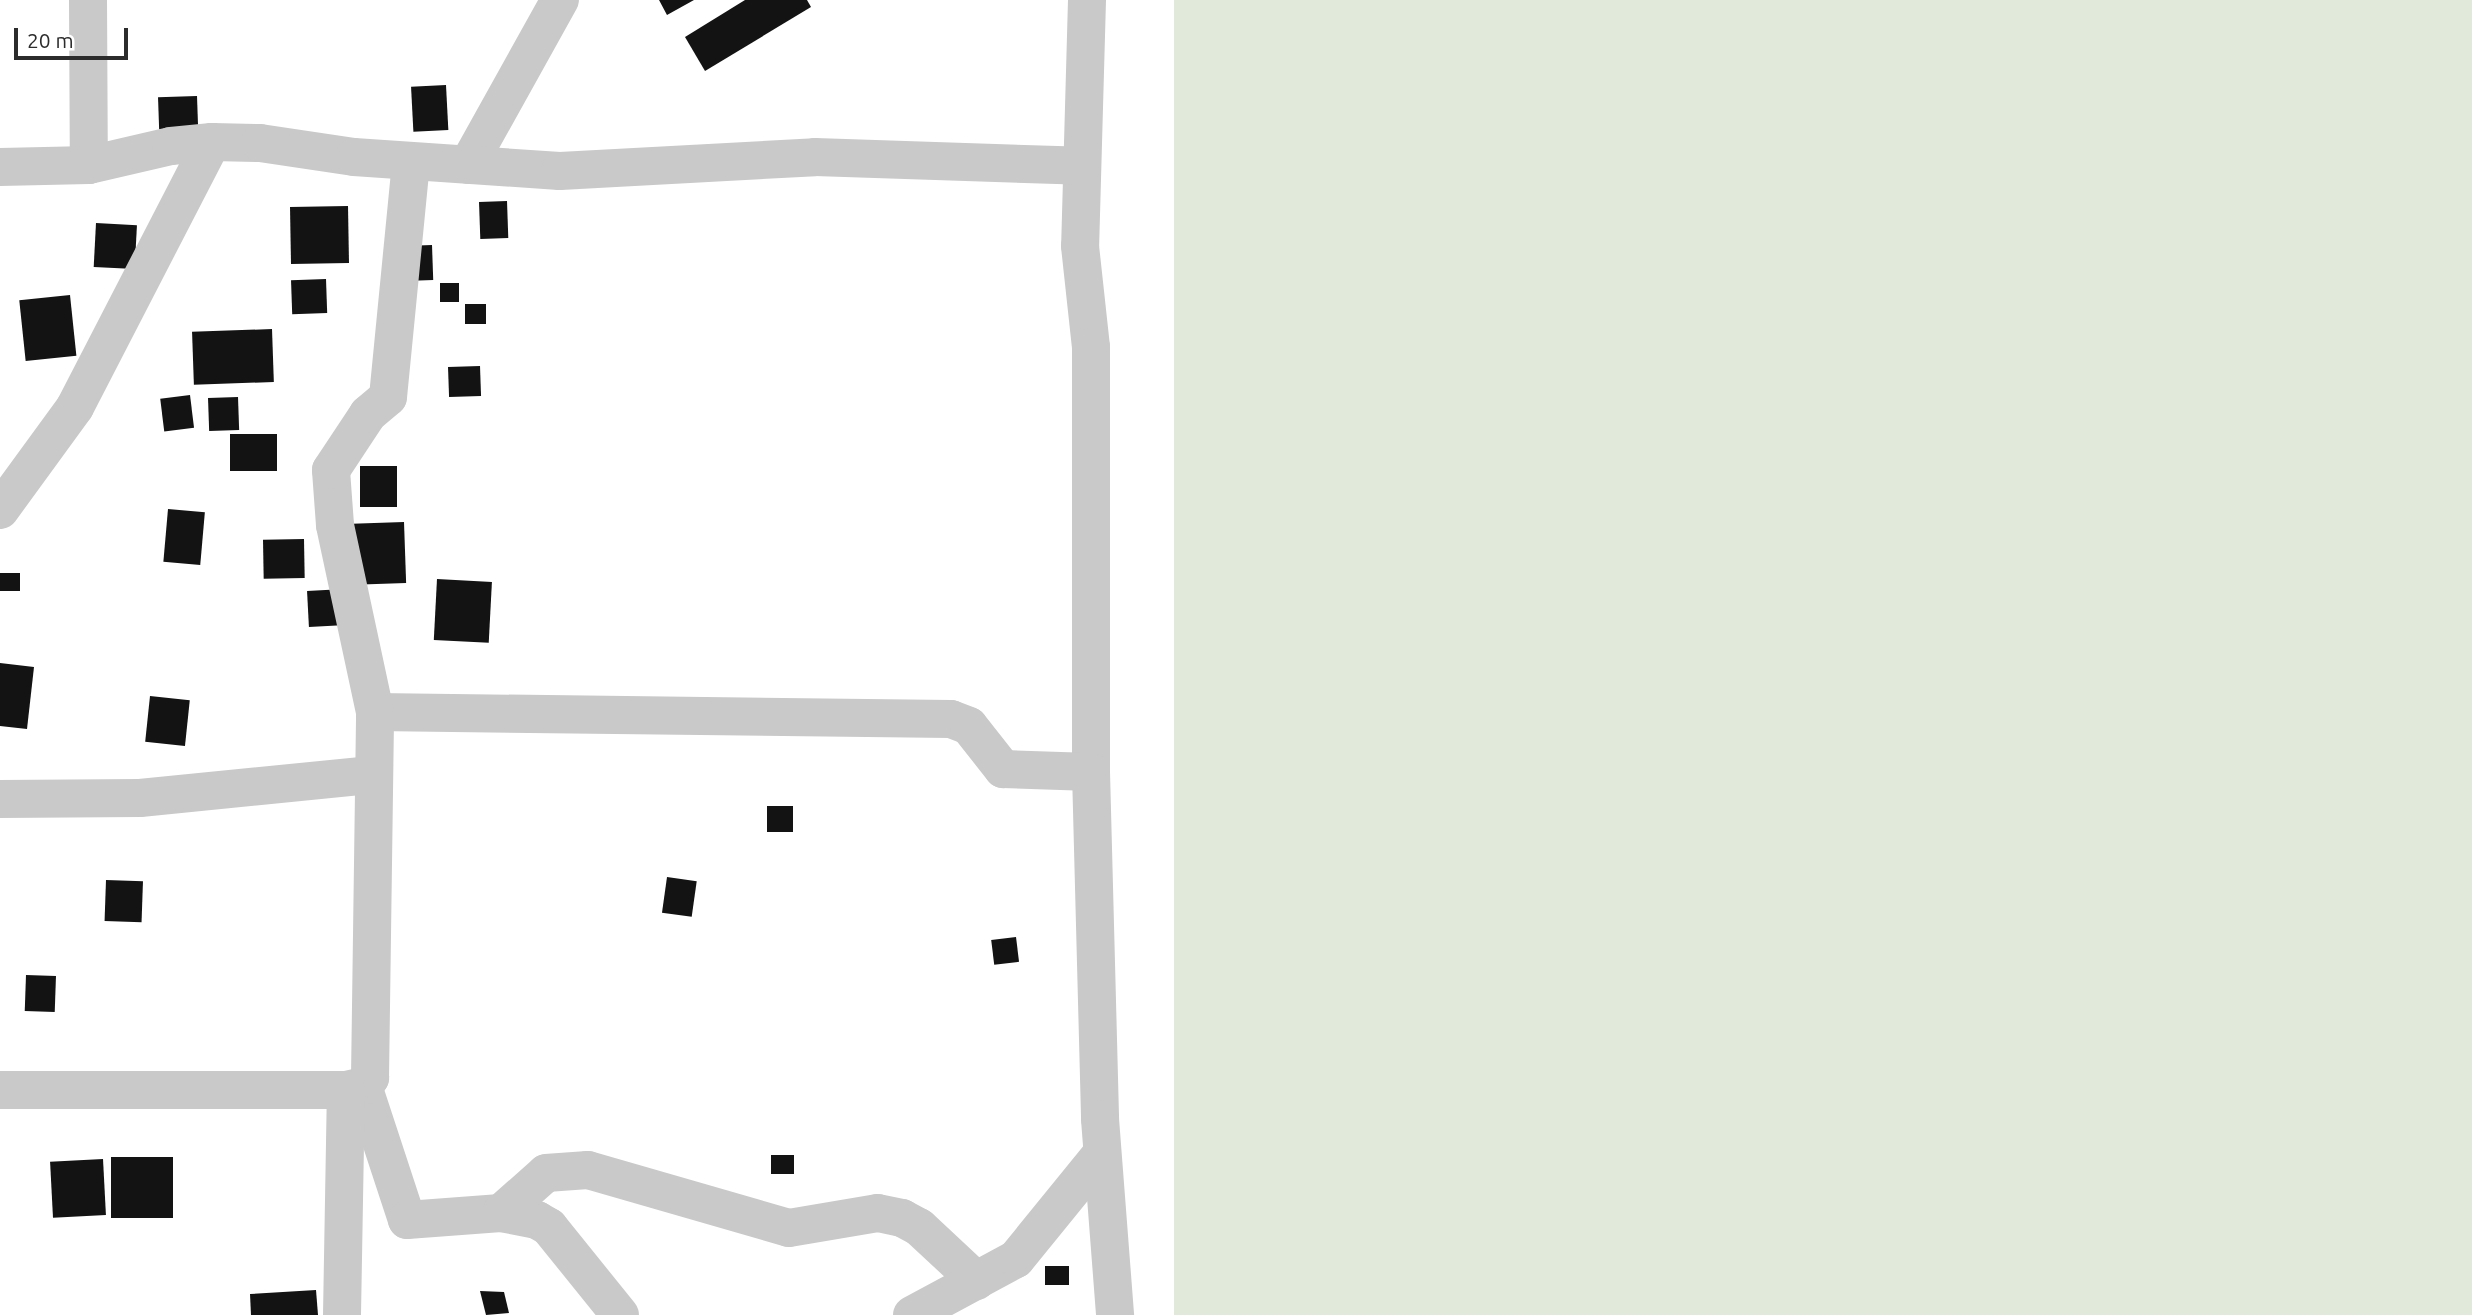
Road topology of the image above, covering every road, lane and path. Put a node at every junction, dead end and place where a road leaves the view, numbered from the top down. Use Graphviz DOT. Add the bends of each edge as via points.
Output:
graph roads {
  1 [pos="88,0"];
  2 [pos="560,0"];
  3 [pos="1087,0"];
  4 [pos="212,142"];
  5 [pos="411,162"];
  6 [pos="468,164"];
  7 [pos="89,165"];
  8 [pos="1082,166"];
  9 [pos="0,167"];
  10 [pos="0,510"];
  11 [pos="375,712"];
  12 [pos="1091,772"];
  13 [pos="372,775"];
  14 [pos="0,799"];
  15 [pos="355,1088"];
  16 [pos="0,1090"];
  17 [pos="1102,1153"];
  18 [pos="501,1213"];
  19 [pos="977,1280"];
  20 [pos="342,1315"];
  21 [pos="620,1315"];
  22 [pos="912,1315"];
  23 [pos="1115,1315"];
  1 -- 7 [label="street"];
  2 -- 6 [label="street"];
  3 -- 8 [label="street"];
  4 -- 5 [label="street" via="260,143"];
  4 -- 7 [label="street" via="171,146"];
  4 -- 10 [label="street" via="75,407"];
  5 -- 6 [label="street"];
  5 -- 11 [label="street" via="388,397 368,414 331,470 335,525"];
  6 -- 8 [label="street" via="560,171 881,157"];
  7 -- 9 [label="street"];
  8 -- 12 [label="street" via="1080,246 1088,307 1093,500"];
  11 -- 12 [label="street" via="951,719 969,726 1003,769"];
  11 -- 13 [label="street"];
  12 -- 17 [label="street"];
  13 -- 14 [label="street" via="140,798"];
  13 -- 15 [label="street" via="373,1065"];
  15 -- 16 [label="street"];
  15 -- 18 [label="street" via="407,1220"];
  15 -- 20 [label="street"];
  17 -- 19 [label="street" via="1068,1190 1032,1244 1016,1259"];
  17 -- 23 [label="street"];
  18 -- 19 [label="street" via="546,1173 588,1170 789,1228 878,1213 902,1219 919,1227"];
  18 -- 21 [label="street" via="549,1227"];
  19 -- 22 [label="street"];
}
